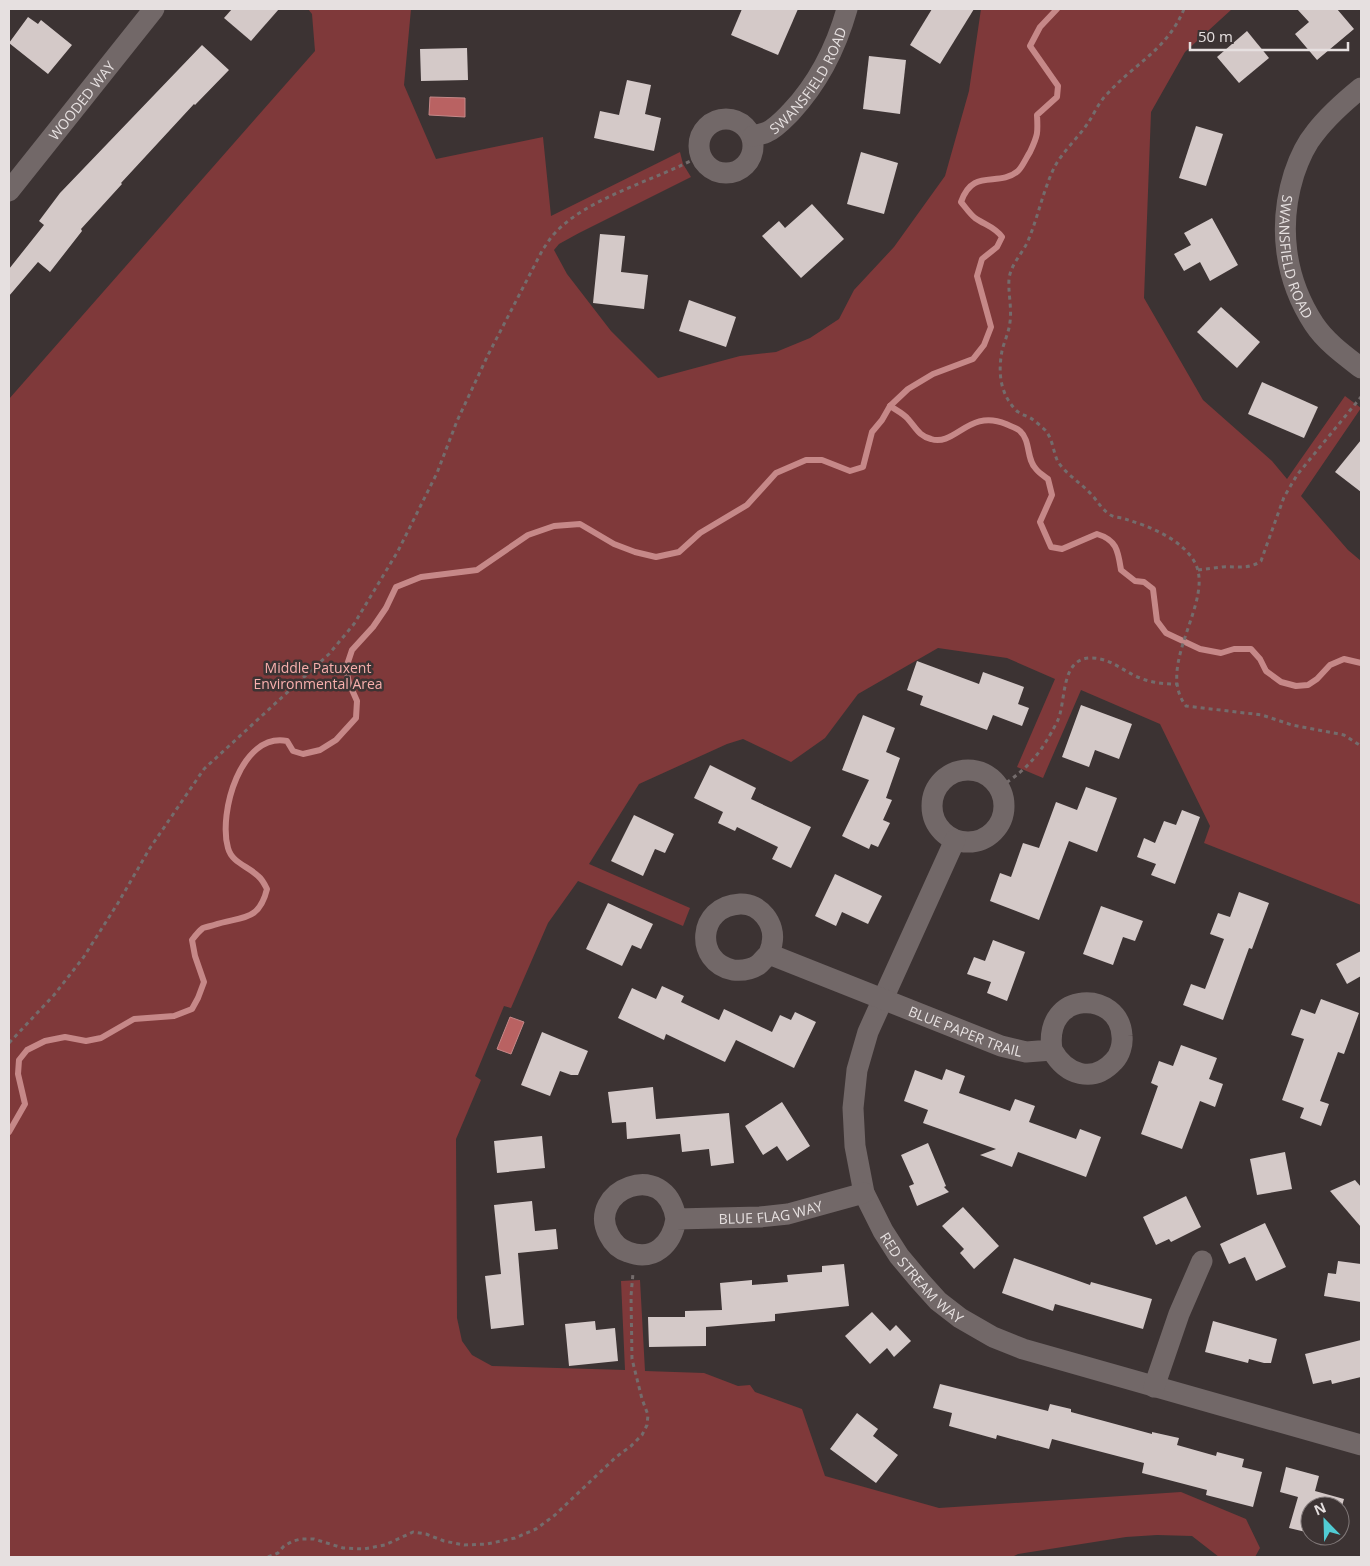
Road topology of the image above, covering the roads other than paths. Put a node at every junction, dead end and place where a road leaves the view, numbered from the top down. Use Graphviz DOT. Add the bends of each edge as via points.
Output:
graph roads {
  1 [pos="154,9"];
  2 [pos="846,9"];
  3 [pos="1361,88"];
  4 [pos="753,136"];
  5 [pos="9,191"];
  6 [pos="1361,368"];
  7 [pos="955,840"];
  8 [pos="768,954"];
  9 [pos="883,999"];
  10 [pos="1052,1050"];
  11 [pos="864,1193"];
  12 [pos="676,1219"];
  13 [pos="1202,1261"];
  14 [pos="1154,1387"];
  15 [pos="1361,1445"];
  1 -- 5 [label="street, WOODED WAY"];
  2 -- 4 [label="street, SWANSFIELD ROAD" via="830,57 816,81 783,121 768,132"];
  3 -- 6 [label="street, SWANSFIELD ROAD" via="1345,100 1314,134 1299,158 1284,221 1286,248 1301,300 1315,325 1336,349"];
  4 -- 4 [label="street, SWANSFIELD ROAD" via="752,158 736,172 714,171 700,156 701,134 717,120 728,118 738,121"];
  7 -- 7 [label="street" via="977,841 988,836 998,827 1004,813 1000,787 984,772 956,771 942,781 934,793 934,820"];
  7 -- 9 [label="street, RED STREAM WAY"];
  8 -- 9 [label="street, BLUE PAPER TRAIL"];
  9 -- 10 [label="street, BLUE PAPER TRAIL" via="1001,1046 1026,1052"];
  9 -- 11 [label="street, RED STREAM WAY" via="868,1032 857,1070 853,1108 855,1146"];
  11 -- 12 [label="street, BLUE FLAG WAY" via="788,1214"];
  11 -- 14 [label="street, RED STREAM WAY" via="899,1256 938,1301 960,1318 1023,1349"];
  12 -- 12 [label="street" via="675,1208 661,1190 638,1184 626,1187 613,1197 605,1220 606,1230 622,1250 647,1255 660,1250 668,1242"];
  13 -- 14 [label="street" via="1179,1314"];
  14 -- 15 [label="street, RED STREAM WAY"];
}
